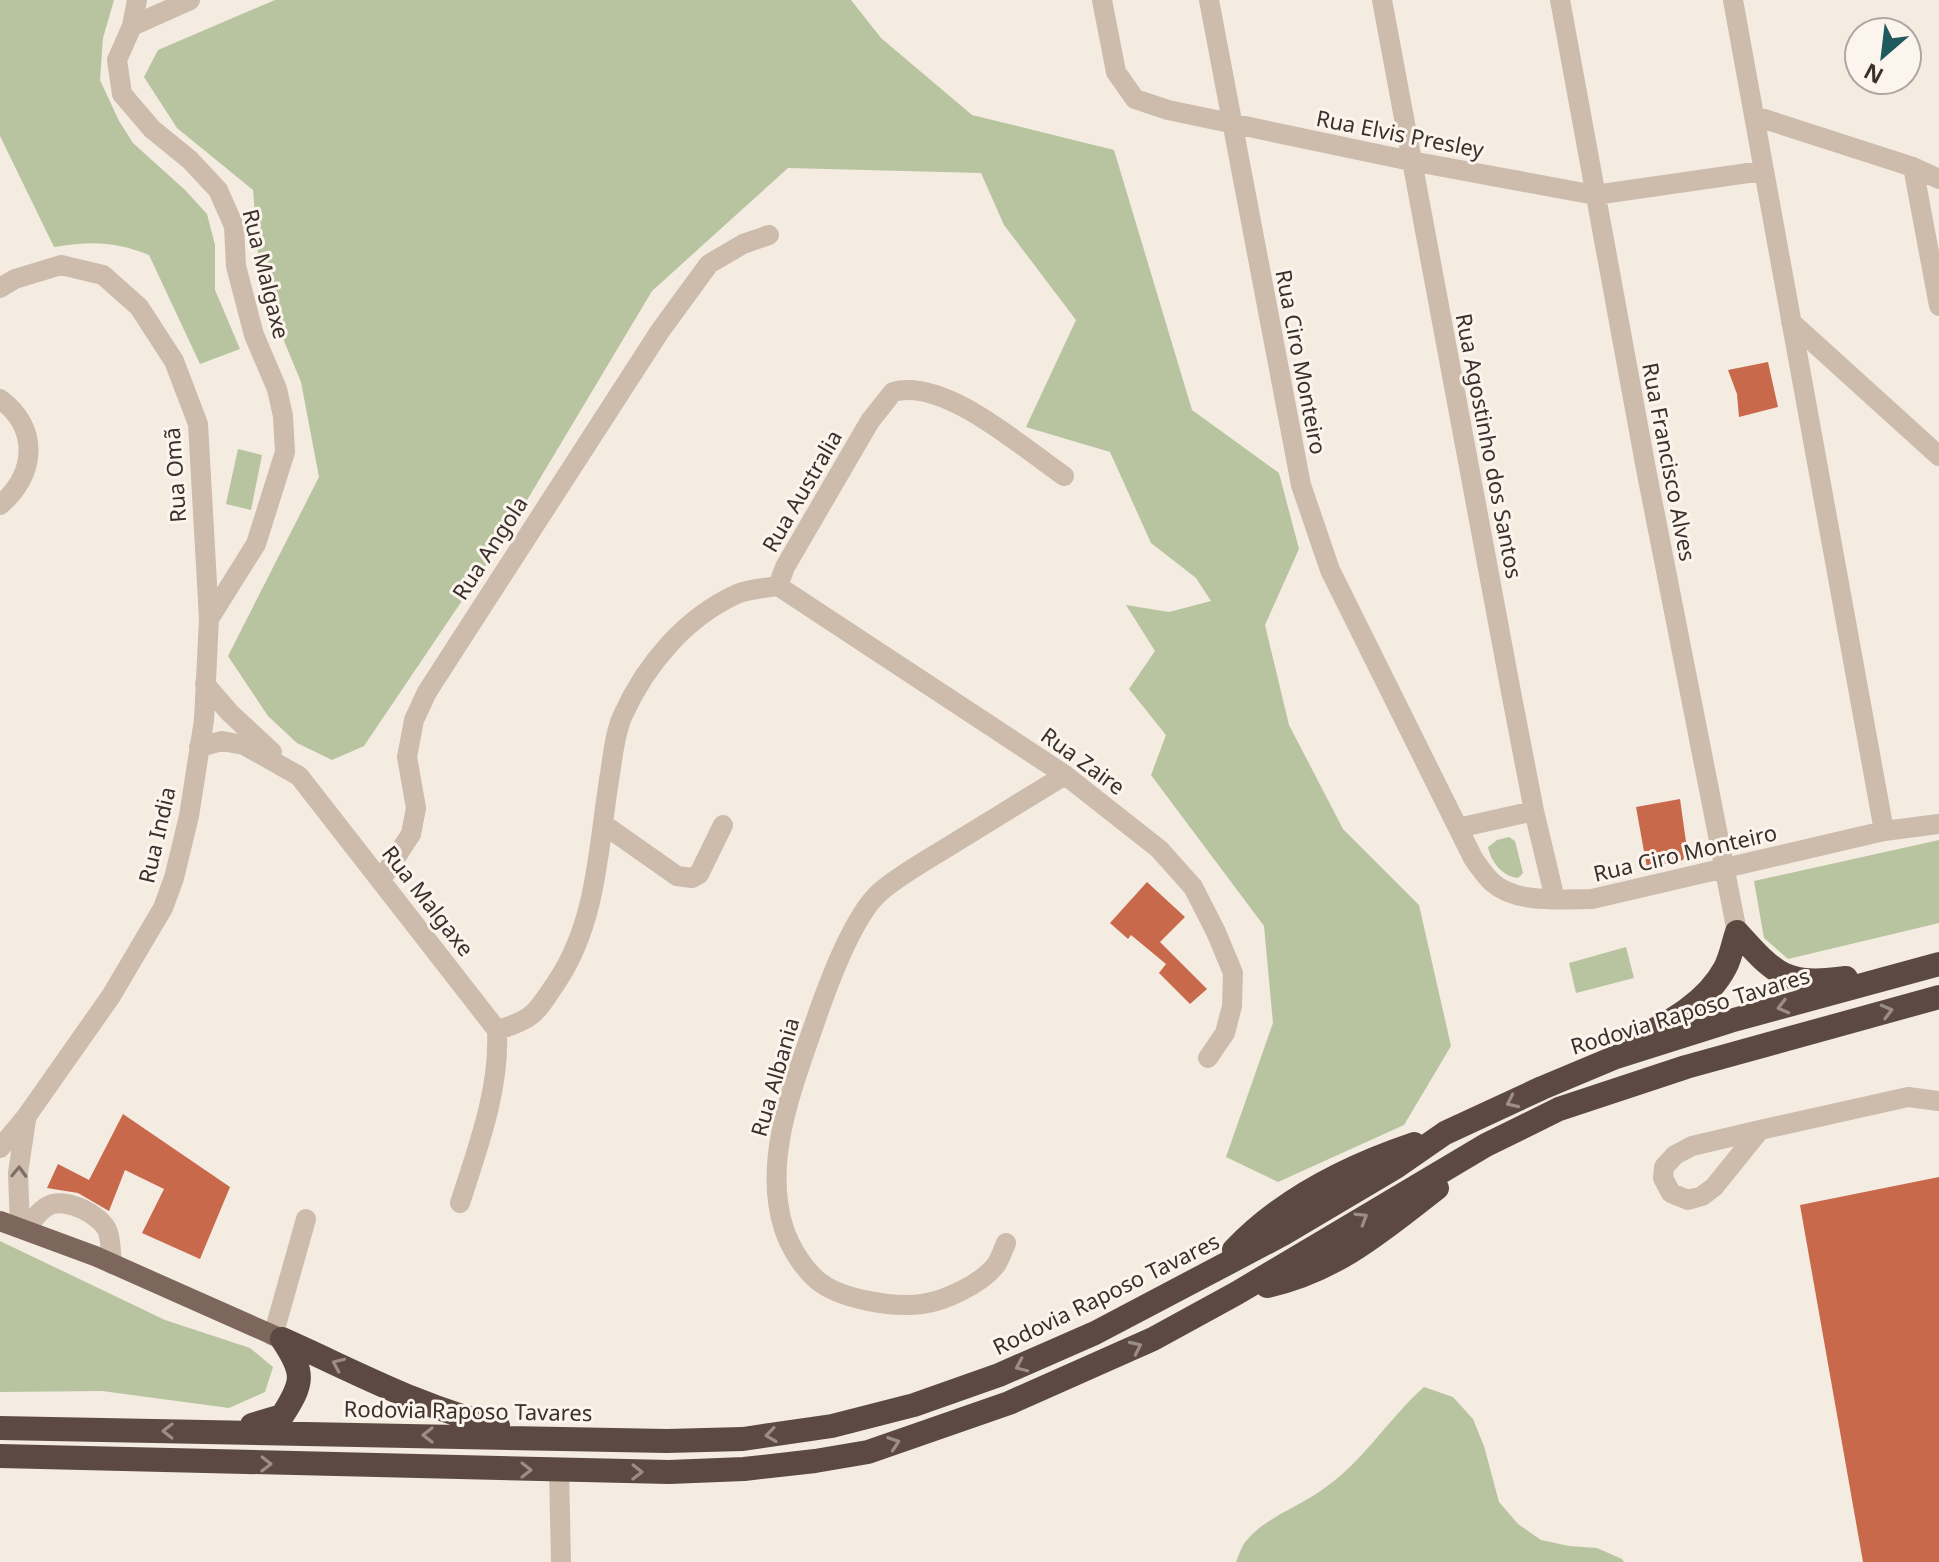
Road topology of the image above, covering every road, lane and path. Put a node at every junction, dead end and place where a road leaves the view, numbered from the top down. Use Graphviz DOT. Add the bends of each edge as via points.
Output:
graph roads {
  1 [pos="137,0"];
  2 [pos="190,0"];
  3 [pos="1102,0"];
  4 [pos="1209,0"];
  5 [pos="1382,0"];
  6 [pos="1560,0"];
  7 [pos="1733,0"];
  8 [pos="132,26"];
  9 [pos="1755,116"];
  10 [pos="1234,125"];
  11 [pos="1411,161"];
  12 [pos="1913,167"];
  13 [pos="1762,171"];
  14 [pos="1939,179"];
  15 [pos="1595,195"];
  16 [pos="769,235"];
  17 [pos="0,288"];
  18 [pos="1939,306"];
  19 [pos="1791,322"];
  20 [pos="0,399"];
  21 [pos="1939,456"];
  22 [pos="1064,476"];
  23 [pos="0,505"];
  24 [pos="778,586"];
  25 [pos="209,619"];
  26 [pos="205,684"];
  27 [pos="199,747"];
  28 [pos="1065,775"];
  29 [pos="299,776"];
  30 [pos="1534,811"];
  31 [pos="603,824"];
  32 [pos="1939,824"];
  33 [pos="723,825"];
  34 [pos="1458,828"];
  35 [pos="1884,831"];
  36 [pos="1723,870"];
  37 [pos="381,880"];
  38 [pos="1555,899"];
  39 [pos="1737,932"];
  40 [pos="1933,965"];
  41 [pos="1939,997"];
  42 [pos="497,1030"];
  43 [pos="1208,1058"];
  44 [pos="1542,1088"];
  45 [pos="1939,1101"];
  46 [pos="26,1117"];
  47 [pos="1760,1130"];
  48 [pos="0,1148"];
  49 [pos="460,1203"];
  50 [pos="306,1219"];
  51 [pos="0,1221"];
  52 [pos="23,1228"];
  53 [pos="1006,1243"];
  54 [pos="112,1264"];
  55 [pos="277,1338"];
  56 [pos="0,1428"];
  57 [pos="226,1432"];
  58 [pos="600,1440"];
  59 [pos="0,1456"];
  60 [pos="76,1458"];
  61 [pos="559,1470"];
  62 [pos="0,1474"];
  63 [pos="561,1562"];
  1 -- 8 [label="street, Rua Malgaxe"];
  2 -- 8 [label="street"];
  3 -- 10 [label="street, Rua Elvis Presley" via="1116,72 1135,99"];
  4 -- 10 [label="street, Rua Ciro Monteiro"];
  5 -- 11 [label="street, Rua Agostinho dos Santos"];
  6 -- 15 [label="street, Rua Francisco Alves"];
  7 -- 9 [label="street"];
  8 -- 25 [label="street, Rua Malgaxe" via="117,60 122,94 218,190 234,226 236,266 254,335 283,416 285,452 256,544"];
  9 -- 12 [label="street"];
  9 -- 13 [label="street"];
  10 -- 11 [label="street, Rua Elvis Presley"];
  10 -- 34 [label="street, Rua Ciro Monteiro" via="1301,485 1330,570"];
  11 -- 15 [label="street, Rua Elvis Presley"];
  11 -- 30 [label="street, Rua Agostinho dos Santos"];
  12 -- 14 [label="street"];
  12 -- 18 [label="street"];
  13 -- 15 [label="street, Rua Elvis Presley"];
  13 -- 19 [label="street"];
  15 -- 36 [label="street, Rua Francisco Alves"];
  16 -- 37 [label="street, Rua Angola" via="709,264 660,331 427,692 414,720 407,757 416,808 411,834"];
  17 -- 25 [label="street, Rua Omã" via="61,265 103,275 139,307 174,361 198,424"];
  19 -- 21 [label="street"];
  19 -- 35 [label="street"];
  20 -- 23 [label="street" via="26,431 30,447 21,483"];
  22 -- 24 [label="street, Rua Australia" via="937,393 893,392 870,421"];
  24 -- 28 [label="street, Rua Zaire"];
  24 -- 31 [label="street, Rua Australia" via="739,593 696,618 668,645 622,716"];
  25 -- 26 [label="street, Rua India"];
  26 -- 27 [label="street, Rua India"];
  26 -- 29 [label="street"];
  27 -- 29 [label="street, Rua Malgaxe" via="222,741 244,745"];
  27 -- 46 [label="street, Rua India" via="189,816 163,908 111,996"];
  28 -- 43 [label="street, Rua Zaire" via="1159,849 1193,887 1216,932 1233,973 1232,1006 1225,1033"];
  28 -- 53 [label="street, Rua Albania" via="920,864 863,912 824,994 784,1120 777,1162 784,1228 797,1256 817,1281 849,1297 921,1305 942,1299 982,1277"];
  29 -- 37 [label="street, Rua Malgaxe"];
  30 -- 34 [label="street"];
  30 -- 38 [label="street, Rua Agostinho dos Santos"];
  31 -- 33 [label="street" via="685,878 699,874"];
  31 -- 42 [label="street, Rua Australia" via="585,925 569,965 533,1015"];
  32 -- 35 [label="street, Rua Ciro Monteiro"];
  34 -- 38 [label="street, Rua Ciro Monteiro" via="1495,886 1513,894"];
  35 -- 36 [label="street, Rua Ciro Monteiro"];
  36 -- 38 [label="street, Rua Ciro Monteiro" via="1592,899"];
  36 -- 39 [label="street, Rua Francisco Alves"];
  37 -- 42 [label="street, Rua Malgaxe"];
  39 -- 40 [label="highway" via="1766,964 1808,981"];
  39 -- 44 [label="highway" via="1726,967 1707,993 1671,1021 1565,1071"];
  40 -- 44 [label="highway, Rodovia Raposo Tavares, one-way" via="1630,1052"];
  61 -- 41 [label="highway, one-way" via="744,1469 868,1452 1009,1403 1153,1339 1486,1145 1559,1109"];
  42 -- 49 [label="street" via="492,1089"];
  44 -- 58 [label="highway, Rodovia Raposo Tavares, one-way" via="1445,1133 1283,1234 1081,1339 999,1375 832,1426 743,1439"];
  45 -- 47 [label="street" via="1908,1097"];
  46 -- 48 [label="street, Rua India"];
  52 -- 46 [label="street, Rua India, one-way" via="18,1173"];
  47 -- 47 [label="street" via="1675,1155 1664,1167 1671,1193 1688,1200 1702,1196"];
  50 -- 55 [label="street"];
  51 -- 52 [label="main road"];
  52 -- 54 [label="main road"];
  52 -- 54 [label="street" via="46,1206 76,1207 103,1221"];
  54 -- 55 [label="main road"];
  55 -- 57 [label="highway" via="296,1360 301,1376 293,1399 282,1416"];
  58 -- 55 [label="highway, one-way" via="469,1419"];
  57 -- 56 [label="highway, Rodovia Raposo Tavares, one-way"];
  58 -- 57 [label="highway, Rodovia Raposo Tavares, one-way"];
  59 -- 60 [label="highway"];
  60 -- 61 [label="highway, one-way"];
  60 -- 62 [label="highway"];
  61 -- 63 [label="street"];
}
